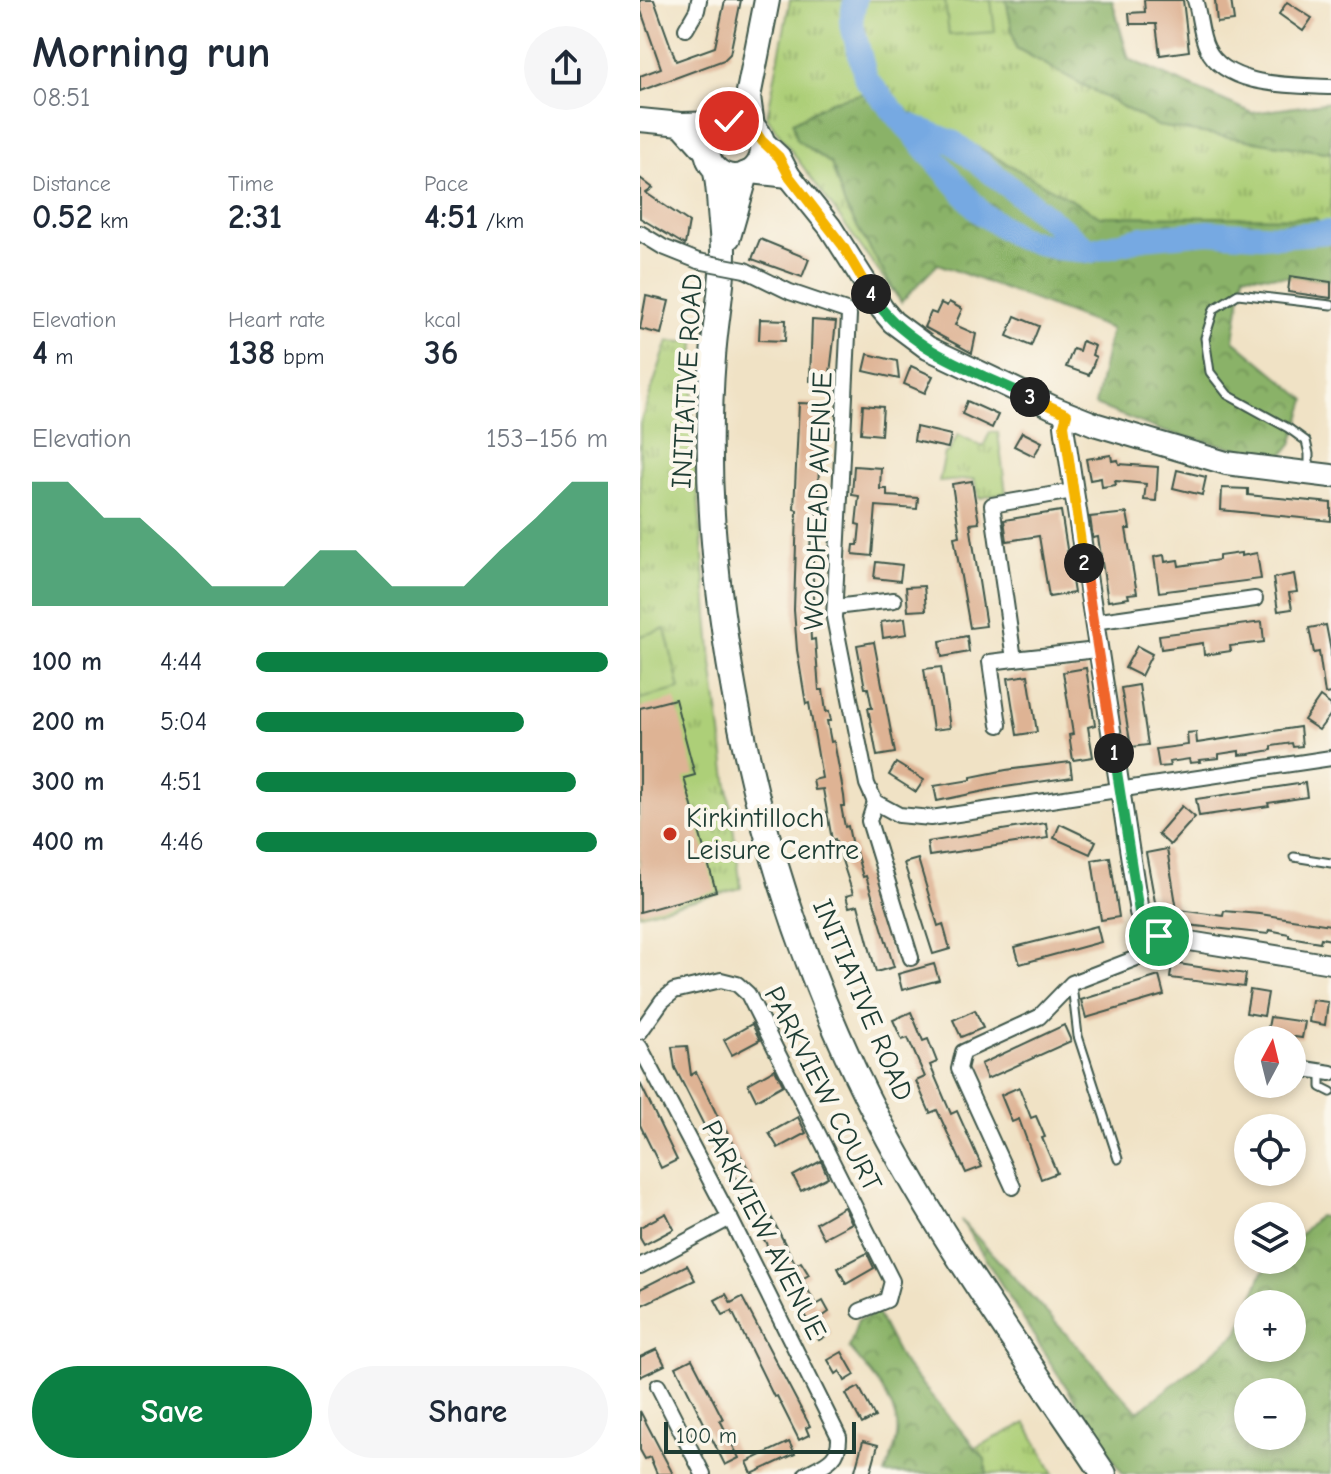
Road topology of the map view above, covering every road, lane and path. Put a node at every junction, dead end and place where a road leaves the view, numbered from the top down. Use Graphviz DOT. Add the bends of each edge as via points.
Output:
graph roads {
  1 [pos="699,0"];
  2 [pos="767,0"];
  3 [pos="1195,0"];
  4 [pos="686,29"];
  5 [pos="1331,87"];
  6 [pos="640,120"];
  7 [pos="681,124"];
  8 [pos="742,128"];
  9 [pos="712,161"];
  10 [pos="748,173"];
  11 [pos="789,176"];
  12 [pos="640,233"];
  13 [pos="723,253"];
  14 [pos="1331,305"];
  15 [pos="1067,414"];
  16 [pos="1320,475"];
  17 [pos="1073,491"];
  18 [pos="1255,599"];
  19 [pos="894,600"];
  20 [pos="835,607"];
  21 [pos="1093,622"];
  22 [pos="1097,650"];
  23 [pos="1014,659"];
  24 [pos="999,725"];
  25 [pos="1331,758"];
  26 [pos="1120,788"];
  27 [pos="875,802"];
  28 [pos="1294,857"];
  29 [pos="1331,863"];
  30 [pos="1159,936"];
  31 [pos="911,958"];
  32 [pos="1331,964"];
  33 [pos="1072,983"];
  34 [pos="640,1032"];
  35 [pos="640,1047"];
  36 [pos="1306,1069"];
  37 [pos="1326,1072"];
  38 [pos="1331,1092"];
  39 [pos="1118,1159"];
  40 [pos="1013,1187"];
  41 [pos="730,1218"];
  42 [pos="640,1266"];
  43 [pos="860,1311"];
  44 [pos="658,1386"];
  45 [pos="703,1474"];
  46 [pos="806,1474"];
  47 [pos="1104,1474"];
  1 -- 4 [label="street"];
  2 -- 8 [label="main road"];
  3 -- 5 [label="street" via="1207,49 1224,69 1265,84"];
  6 -- 7 [label="main road"];
  7 -- 8 [label="main road"];
  7 -- 9 [label="main road"];
  8 -- 9 [label="main road" via="710,135"];
  8 -- 10 [label="main road" via="761,158"];
  8 -- 11 [label="main road" via="779,157"];
  9 -- 10 [label="main road" via="727,175"];
  9 -- 13 [label="main road"];
  10 -- 11 [label="main road"];
  10 -- 13 [label="main road"];
  11 -- 15 [label="main road" via="893,322 928,348"];
  12 -- 20 [label="street, WOODHEAD AVENUE, bridge" via="698,261 745,270 846,311 851,321"];
  13 -- 47 [label="main road, INITIATIVE ROAD" via="712,361 714,543 748,763 785,890 847,1056 914,1182"];
  14 -- 16 [label="lane" via="1238,294 1214,309 1205,338 1210,372 1228,395 1306,441"];
  15 -- 16 [label="main road" via="1226,463"];
  15 -- 17 [label="street"];
  17 -- 21 [label="street"];
  17 -- 23 [label="street" via="992,505"];
  18 -- 21 [label="street"];
  19 -- 20 [label="street"];
  20 -- 27 [label="street, WOODHEAD AVENUE" via="867,784"];
  21 -- 22 [label="street"];
  22 -- 23 [label="street"];
  22 -- 26 [label="street"];
  23 -- 24 [label="street" via="990,662"];
  25 -- 26 [label="street"];
  26 -- 27 [label="street" via="931,818 899,815"];
  26 -- 30 [label="street" via="1139,912"];
  27 -- 31 [label="street, WOODHEAD AVENUE" via="869,821"];
  28 -- 29 [label="lane"];
  30 -- 32 [label="street"];
  30 -- 33 [label="street" via="1147,954"];
  33 -- 39 [label="lane" via="1078,1036"];
  33 -- 40 [label="street" via="1039,1017 963,1052 959,1069"];
  34 -- 43 [label="street, PARKVIEW COURT" via="674,991 721,980 748,994 892,1281 887,1300"];
  35 -- 41 [label="street, PARKVIEW AVENUE"];
  36 -- 37 [label="street"];
  37 -- 38 [label="lane" via="1321,1087"];
  41 -- 42 [label="street"];
  41 -- 46 [label="street, PARKVIEW AVENUE" via="839,1437 834,1459"];
  44 -- 45 [label="street"];
}
